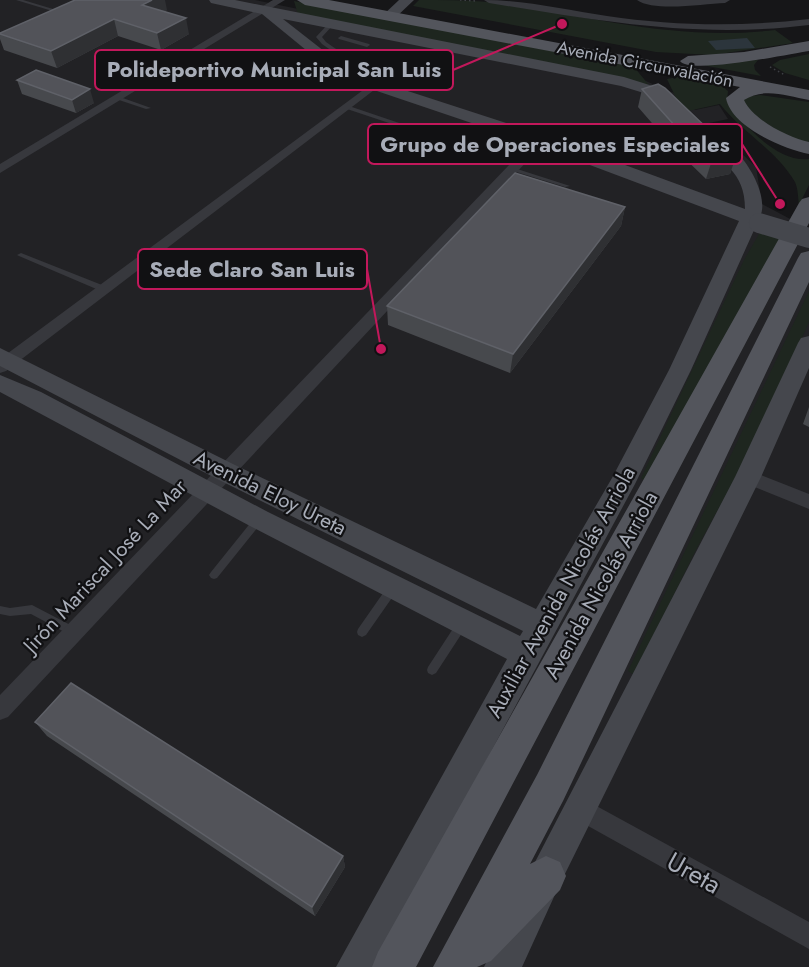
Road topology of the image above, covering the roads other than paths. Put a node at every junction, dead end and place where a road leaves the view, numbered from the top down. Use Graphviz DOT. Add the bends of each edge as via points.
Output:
graph roads {
  1 [pos="18,0"];
  2 [pos="216,0"];
  3 [pos="280,0"];
  4 [pos="305,0"];
  5 [pos="342,0"];
  6 [pos="489,0"];
  7 [pos="642,0"];
  8 [pos="725,0"];
  9 [pos="397,9"];
  10 [pos="65,10"];
  11 [pos="263,10"];
  12 [pos="51,17"];
  13 [pos="809,22"];
  14 [pos="323,30"];
  15 [pos="388,36"];
  16 [pos="299,38"];
  17 [pos="341,38"];
  18 [pos="809,46"];
  19 [pos="809,52"];
  20 [pos="356,54"];
  21 [pos="340,62"];
  22 [pos="650,62"];
  23 [pos="786,83"];
  24 [pos="374,85"];
  25 [pos="766,87"];
  26 [pos="809,87"];
  27 [pos="809,95"];
  28 [pos="118,98"];
  29 [pos="674,104"];
  30 [pos="346,107"];
  31 [pos="148,108"];
  32 [pos="406,127"];
  33 [pos="540,140"];
  34 [pos="809,148"];
  35 [pos="0,169"];
  36 [pos="512,169"];
  37 [pos="567,186"];
  38 [pos="809,203"];
  39 [pos="750,215"];
  40 [pos="809,226"];
  41 [pos="809,238"];
  42 [pos="21,255"];
  43 [pos="809,258"];
  44 [pos="104,289"];
  45 [pos="809,343"];
  46 [pos="2,367"];
  47 [pos="43,390"];
  48 [pos="162,439"];
  49 [pos="142,458"];
  50 [pos="226,472"];
  51 [pos="748,477"];
  52 [pos="207,491"];
  53 [pos="809,502"];
  54 [pos="315,515"];
  55 [pos="259,519"];
  56 [pos="297,538"];
  57 [pos="214,575"];
  58 [pos="459,585"];
  59 [pos="393,587"];
  60 [pos="0,610"];
  61 [pos="452,616"];
  62 [pos="542,626"];
  63 [pos="74,632"];
  64 [pos="362,632"];
  65 [pos="526,654"];
  66 [pos="432,670"];
  67 [pos="0,710"];
  68 [pos="580,809"];
  69 [pos="546,876"];
  70 [pos="809,936"];
  71 [pos="505,966"];
  72 [pos="355,967"];
  73 [pos="393,967"];
  74 [pos="455,967"];
  1 -- 10 [label="lane"];
  2 -- 11 [label="street"];
  3 -- 11 [label="street"];
  4 -- 9 [label="main road, Avenida Circunvalación"];
  5 -- 9 [label="main road, Avenida Circunvalación"];
  6 -- 13 [label="street" via="682,29 747,29"];
  7 -- 8 [label="street"];
  9 -- 22 [label="main road, Avenida Circunvalación"];
  10 -- 12 [label="street"];
  11 -- 14 [label="street"];
  11 -- 16 [label="street"];
  11 -- 28 [label="street"];
  14 -- 15 [label="street"];
  14 -- 16 [label="street" via="301,30"];
  14 -- 21 [label="lane" via="324,43"];
  15 -- 17 [label="lane" via="366,46"];
  15 -- 29 [label="street" via="645,88"];
  16 -- 21 [label="street"];
  18 -- 22 [label="main road" via="722,59"];
  19 -- 23 [label="main road" via="767,63 768,72"];
  20 -- 21 [label="lane"];
  21 -- 24 [label="street"];
  22 -- 23 [label="main road, Avenida Circunvalación"];
  22 -- 25 [label="main road, Avenida Circunvalación"];
  22 -- 29 [label="main road"];
  23 -- 26 [label="main road, Avenida Circunvalación"];
  24 -- 30 [label="street"];
  24 -- 33 [label="street"];
  25 -- 27 [label="main road, Avenida Circunvalación"];
  25 -- 34 [label="main road" via="741,93 735,98 736,104 776,137"];
  28 -- 31 [label="lane"];
  28 -- 35 [label="street"];
  29 -- 39 [label="street" via="746,176 754,192"];
  30 -- 32 [label="lane"];
  30 -- 44 [label="street"];
  33 -- 36 [label="street, Jirón Mariscal José La Mar"];
  33 -- 39 [label="street"];
  36 -- 37 [label="lane"];
  36 -- 50 [label="street, Jirón Mariscal José La Mar"];
  38 -- 73 [label="main road, Avenida Nicolás Arriola"];
  39 -- 40 [label="street"];
  39 -- 41 [label="street, bridge"];
  39 -- 62 [label="street, Auxiliar Avenida Nicolás Arriola" via="659,411"];
  42 -- 44 [label="lane"];
  43 -- 74 [label="main road, Avenida Nicolás Arriola" via="550,788"];
  44 -- 46 [label="street"];
  45 -- 51 [label="street"];
  46 -- 47 [label="street, Avenida Eloy Ureta"];
  47 -- 48 [label="street, Avenida Eloy Ureta"];
  47 -- 49 [label="street, Avenida Eloy Ureta"];
  48 -- 49 [label="street"];
  48 -- 50 [label="street, Avenida Eloy Ureta"];
  49 -- 52 [label="street, Avenida Eloy Ureta"];
  50 -- 52 [label="street, Jirón Mariscal José La Mar"];
  50 -- 54 [label="street, Avenida Eloy Ureta"];
  51 -- 53 [label="street"];
  51 -- 68 [label="street"];
  52 -- 55 [label="street, Avenida Eloy Ureta"];
  52 -- 63 [label="street, Jirón Mariscal José La Mar"];
  54 -- 56 [label="street"];
  54 -- 58 [label="street, Avenida Eloy Ureta"];
  55 -- 56 [label="street, Avenida Eloy Ureta"];
  55 -- 57 [label="lane"];
  56 -- 59 [label="street, Avenida Eloy Ureta"];
  58 -- 61 [label="street"];
  58 -- 62 [label="street, Avenida Eloy Ureta"];
  59 -- 61 [label="street, Avenida Eloy Ureta"];
  59 -- 64 [label="lane"];
  60 -- 63 [label="lane" via="32,609"];
  61 -- 65 [label="street, Avenida Eloy Ureta"];
  61 -- 66 [label="lane"];
  62 -- 65 [label="street, Auxiliar Avenida Nicolás Arriola"];
  63 -- 67 [label="street, Jirón Mariscal José La Mar"];
  65 -- 72 [label="street, Auxiliar Avenida Nicolás Arriola"];
  68 -- 69 [label="street"];
  68 -- 70 [label="street, Ureta"];
  69 -- 71 [label="street"];
  69 -- 74 [label="main road"];
}
